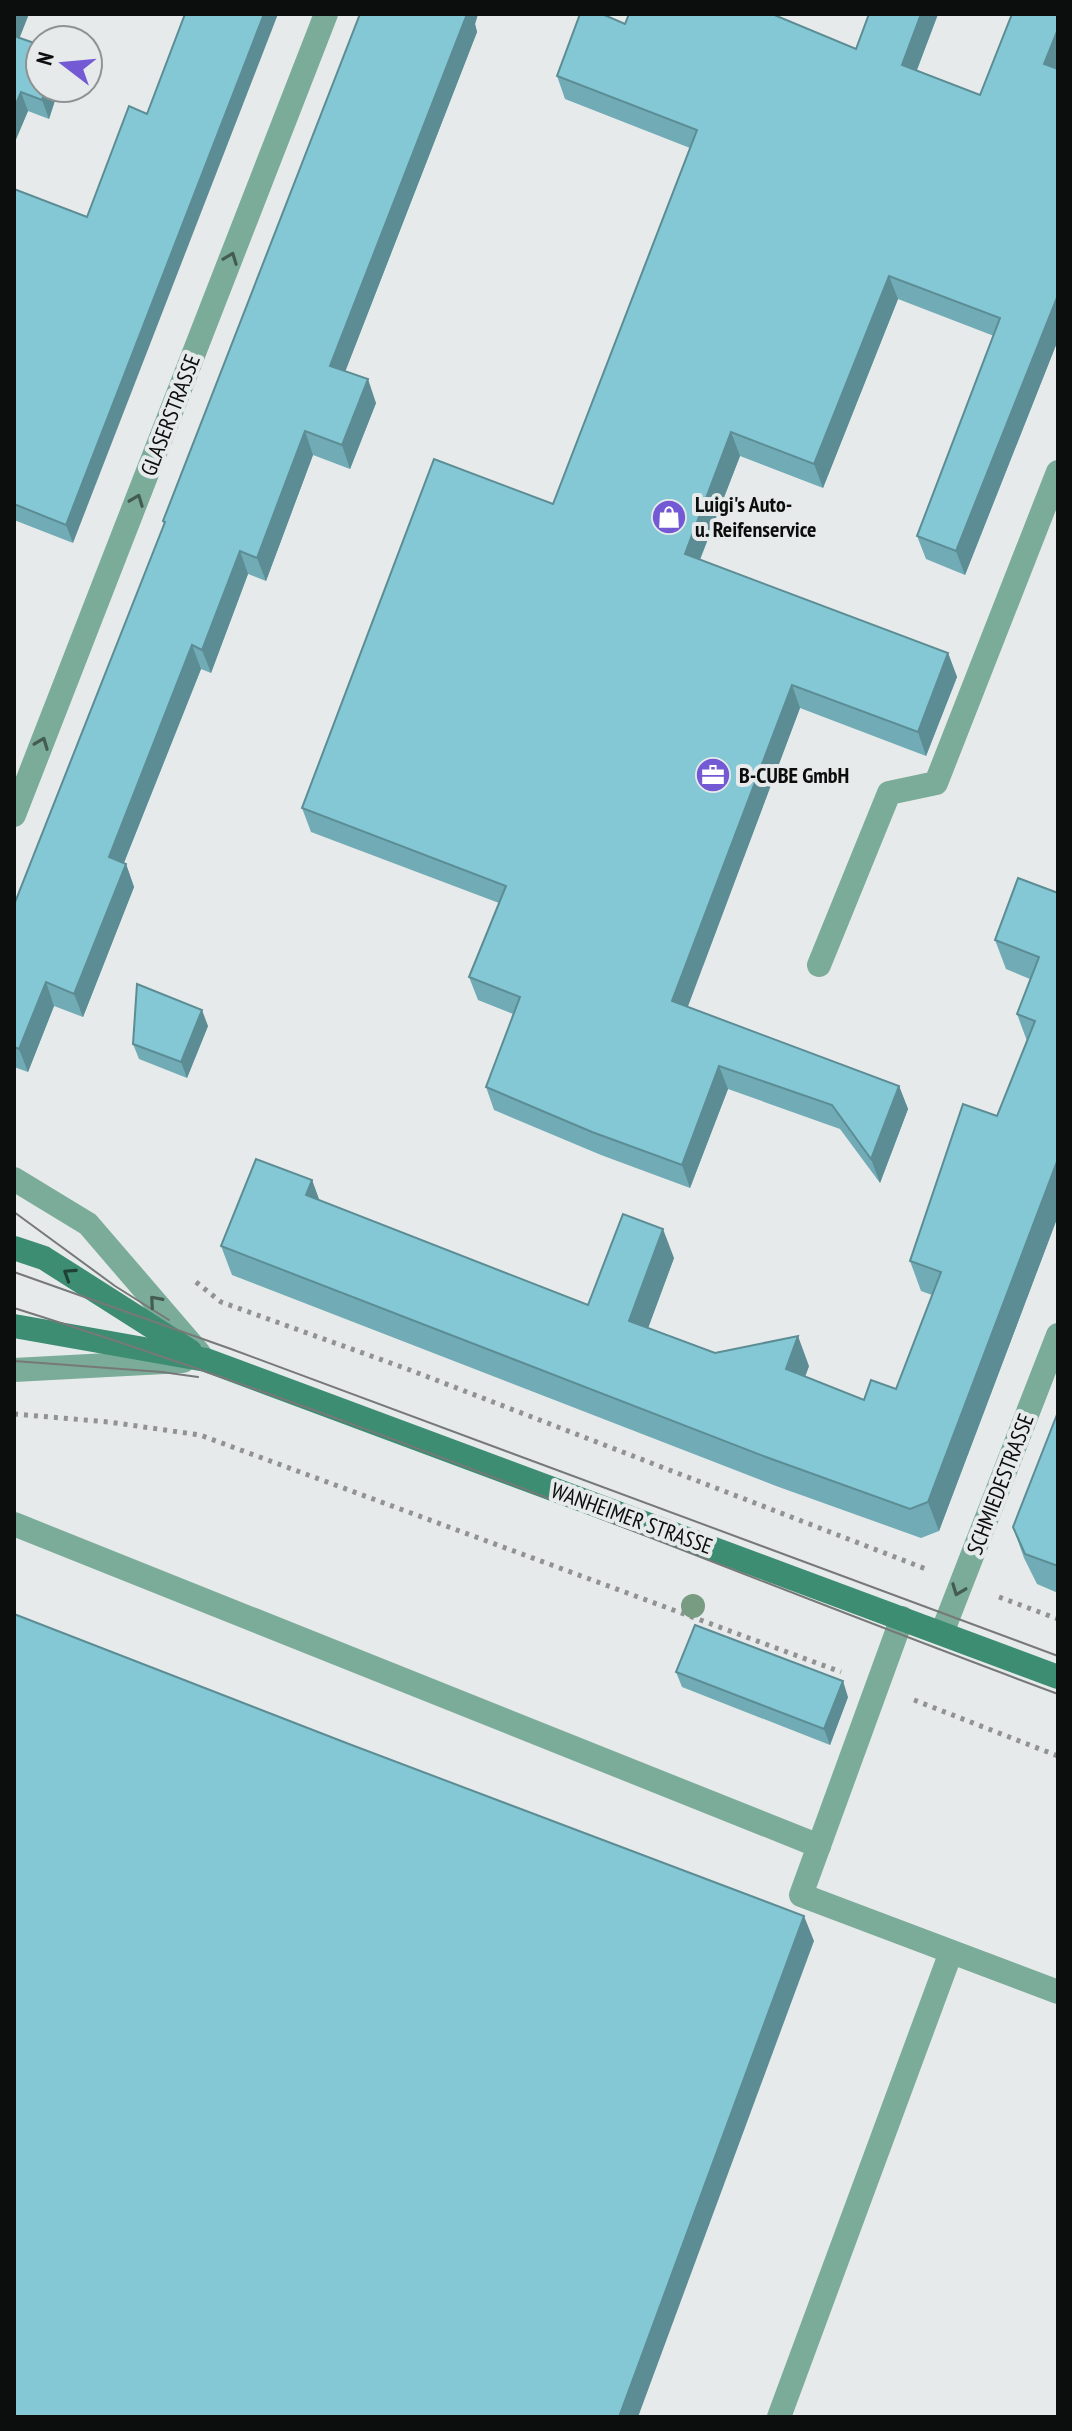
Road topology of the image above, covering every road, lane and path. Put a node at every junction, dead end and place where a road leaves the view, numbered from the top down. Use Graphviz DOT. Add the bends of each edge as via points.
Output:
graph roads {
  1 [pos="326,14"];
  2 [pos="1058,472"];
  3 [pos="14,815"];
  4 [pos="819,965"];
  5 [pos="14,1179"];
  6 [pos="14,1248"];
  7 [pos="185,1275"];
  8 [pos="14,1326"];
  9 [pos="1058,1335"];
  10 [pos="206,1360"];
  11 [pos="14,1370"];
  12 [pos="14,1414"];
  13 [pos="14,1524"];
  14 [pos="961,1582"];
  15 [pos="902,1618"];
  16 [pos="1058,1619"];
  17 [pos="942,1633"];
  18 [pos="1058,1677"];
  19 [pos="877,1686"];
  20 [pos="1058,1756"];
  21 [pos="819,1846"];
  22 [pos="951,1952"];
  23 [pos="1058,1992"];
  24 [pos="779,2417"];
  3 -- 1 [label="street, GLASERSTRASSE, one-way"];
  2 -- 4 [label="street" via="936,783 889,793"];
  10 -- 5 [label="street, WANHEIMER STRASSE, one-way" via="88,1224"];
  10 -- 6 [label="street, WANHEIMER STRASSE, one-way" via="44,1258"];
  7 -- 14 [label="path" via="221,1302"];
  8 -- 10 [label="street, WANHEIMER STRASSE"];
  9 -- 14 [label="street, SCHMIEDESTRASSE"];
  10 -- 11 [label="street, WANHEIMER STRASSE"];
  10 -- 15 [label="street, WANHEIMER STRASSE"];
  12 -- 19 [label="path" via="200,1435"];
  13 -- 21 [label="street"];
  14 -- 16 [label="path"];
  14 -- 17 [label="street, SCHMIEDESTRASSE, one-way"];
  15 -- 17 [label="street, WANHEIMER STRASSE"];
  15 -- 19 [label="street"];
  17 -- 18 [label="street, WANHEIMER STRASSE"];
  19 -- 20 [label="path"];
  19 -- 21 [label="street"];
  21 -- 22 [label="street" via="801,1895"];
  22 -- 23 [label="street"];
  22 -- 24 [label="street"];
}
